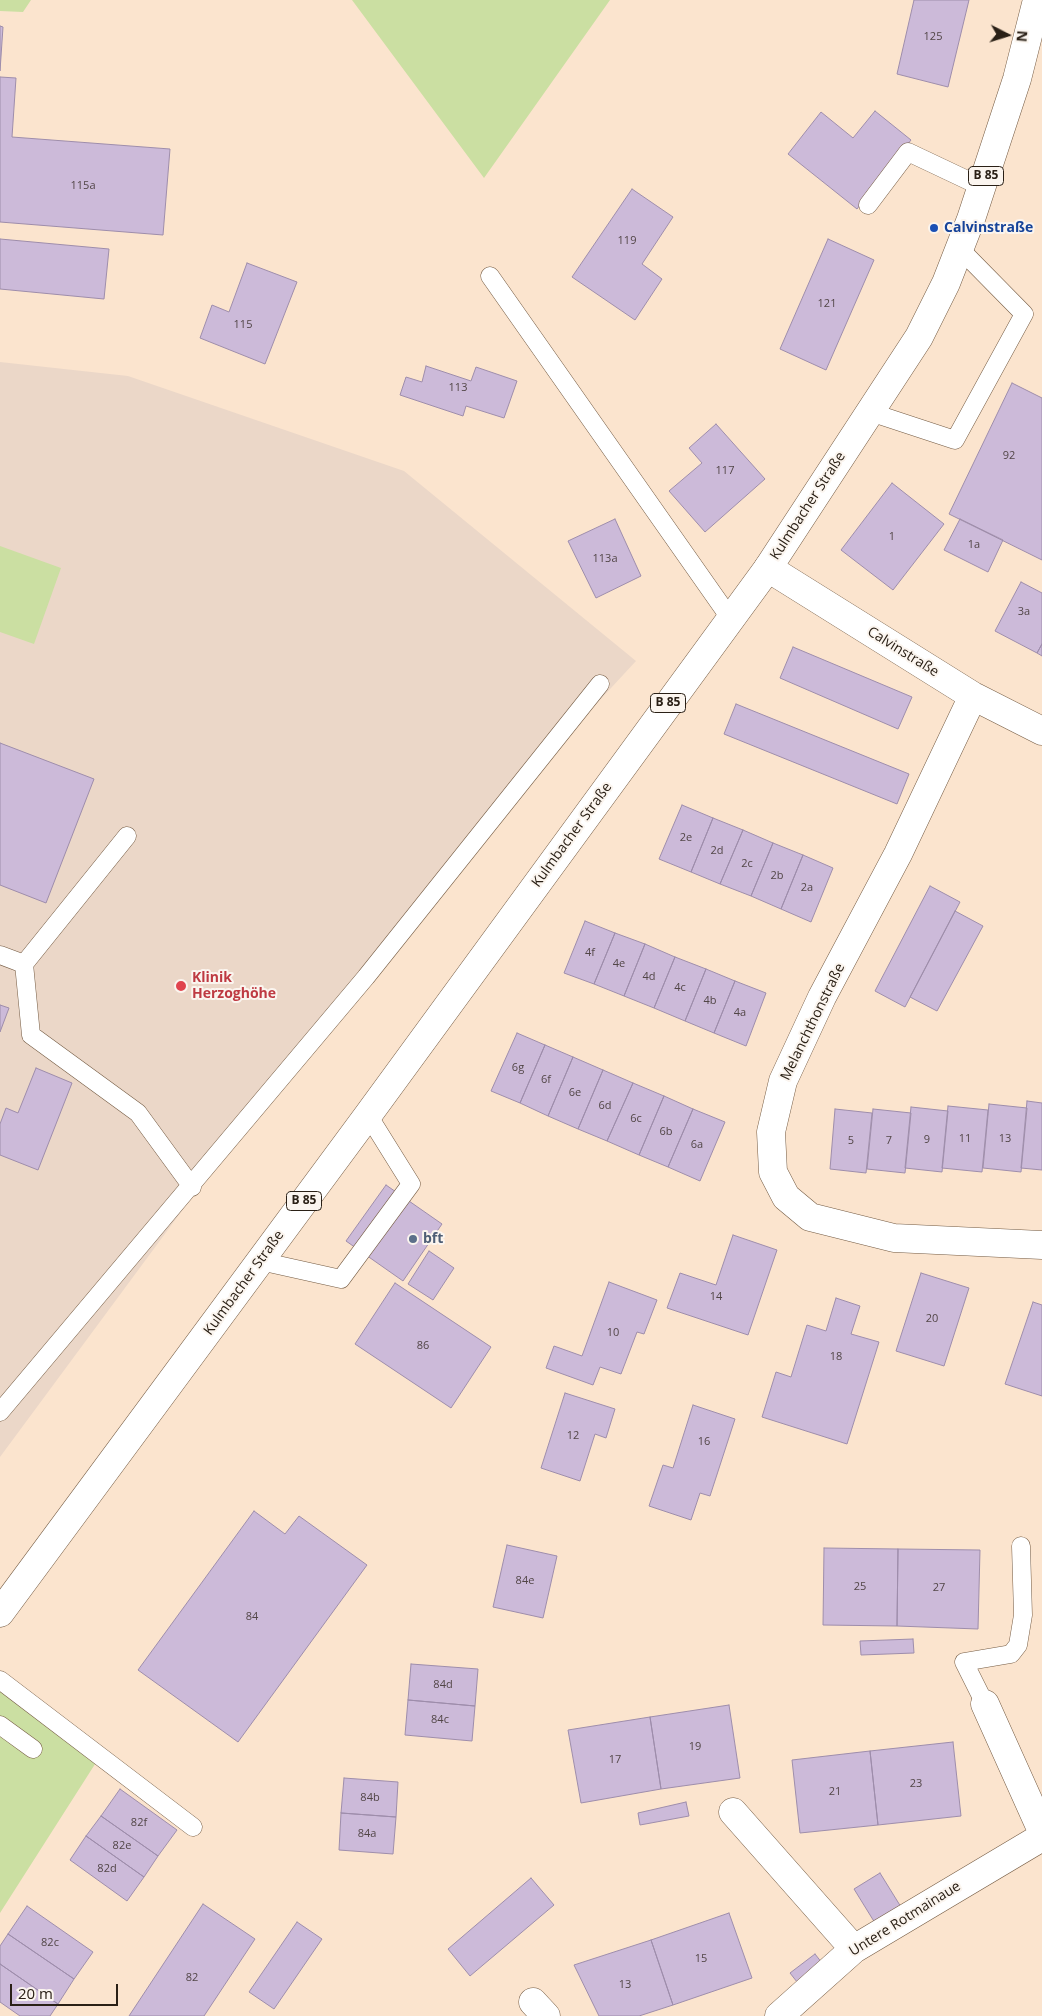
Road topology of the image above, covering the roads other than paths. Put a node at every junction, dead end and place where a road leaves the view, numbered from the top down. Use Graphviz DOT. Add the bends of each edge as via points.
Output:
graph roads {
  1 [pos="1037,0"];
  2 [pos="982,187"];
  3 [pos="868,205"];
  4 [pos="960,249"];
  5 [pos="490,276"];
  6 [pos="870,412"];
  7 [pos="768,568"];
  8 [pos="730,618"];
  9 [pos="600,684"];
  10 [pos="973,696"];
  11 [pos="1042,731"];
  12 [pos="127,836"];
  13 [pos="0,955"];
  14 [pos="24,964"];
  15 [pos="368,1115"];
  16 [pos="192,1186"];
  17 [pos="1042,1246"];
  18 [pos="260,1261"];
  19 [pos="0,1412"];
  20 [pos="1021,1546"];
  21 [pos="0,1613"];
  22 [pos="0,1680"];
  23 [pos="985,1704"];
  24 [pos="0,1725"];
  25 [pos="33,1749"];
  26 [pos="732,1812"];
  27 [pos="192,1827"];
  28 [pos="1042,1831"];
  29 [pos="1042,1837"];
  30 [pos="854,1949"];
  31 [pos="779,2016"];
  1 -- 2 [label="main road, Kulmbacher Straße / B 85" via="1017,79"];
  2 -- 3 [label="lane" via="908,152"];
  2 -- 4 [label="main road, Kulmbacher Straße / B 85"];
  4 -- 6 [label="main road, Kulmbacher Straße / B 85" via="919,337"];
  4 -- 6 [label="lane" via="1024,314 969,415 955,440"];
  5 -- 8 [label="lane"];
  6 -- 7 [label="main road, Kulmbacher Straße / B 85"];
  7 -- 8 [label="main road, Kulmbacher Straße / B 85"];
  7 -- 10 [label="main road, Calvinstraße"];
  8 -- 15 [label="main road, Kulmbacher Straße / B 85"];
  9 -- 16 [label="lane" via="366,977"];
  10 -- 11 [label="main road, Calvinstraße"];
  10 -- 17 [label="main road, Melanchthonstraße" via="898,854 822,997 783,1081 771,1132 773,1172 786,1197 810,1217 894,1238"];
  12 -- 14 [label="lane"];
  13 -- 14 [label="lane"];
  14 -- 16 [label="lane" via="31,1036 138,1112"];
  15 -- 18 [label="main road, Kulmbacher Straße / B 85"];
  15 -- 18 [label="lane" via="411,1184 341,1279"];
  16 -- 19 [label="lane" via="179,1197"];
  18 -- 21 [label="main road, Kulmbacher Straße / B 85"];
  20 -- 23 [label="lane" via="1023,1615 1018,1646 1012,1654 964,1662"];
  22 -- 27 [label="lane"];
  23 -- 28 [label="main road"];
  24 -- 25 [label="lane"];
  26 -- 30 [label="main road"];
  29 -- 30 [label="main road, Untere Rotmainaue"];
  30 -- 31 [label="main road, Untere Rotmainaue"];
}
